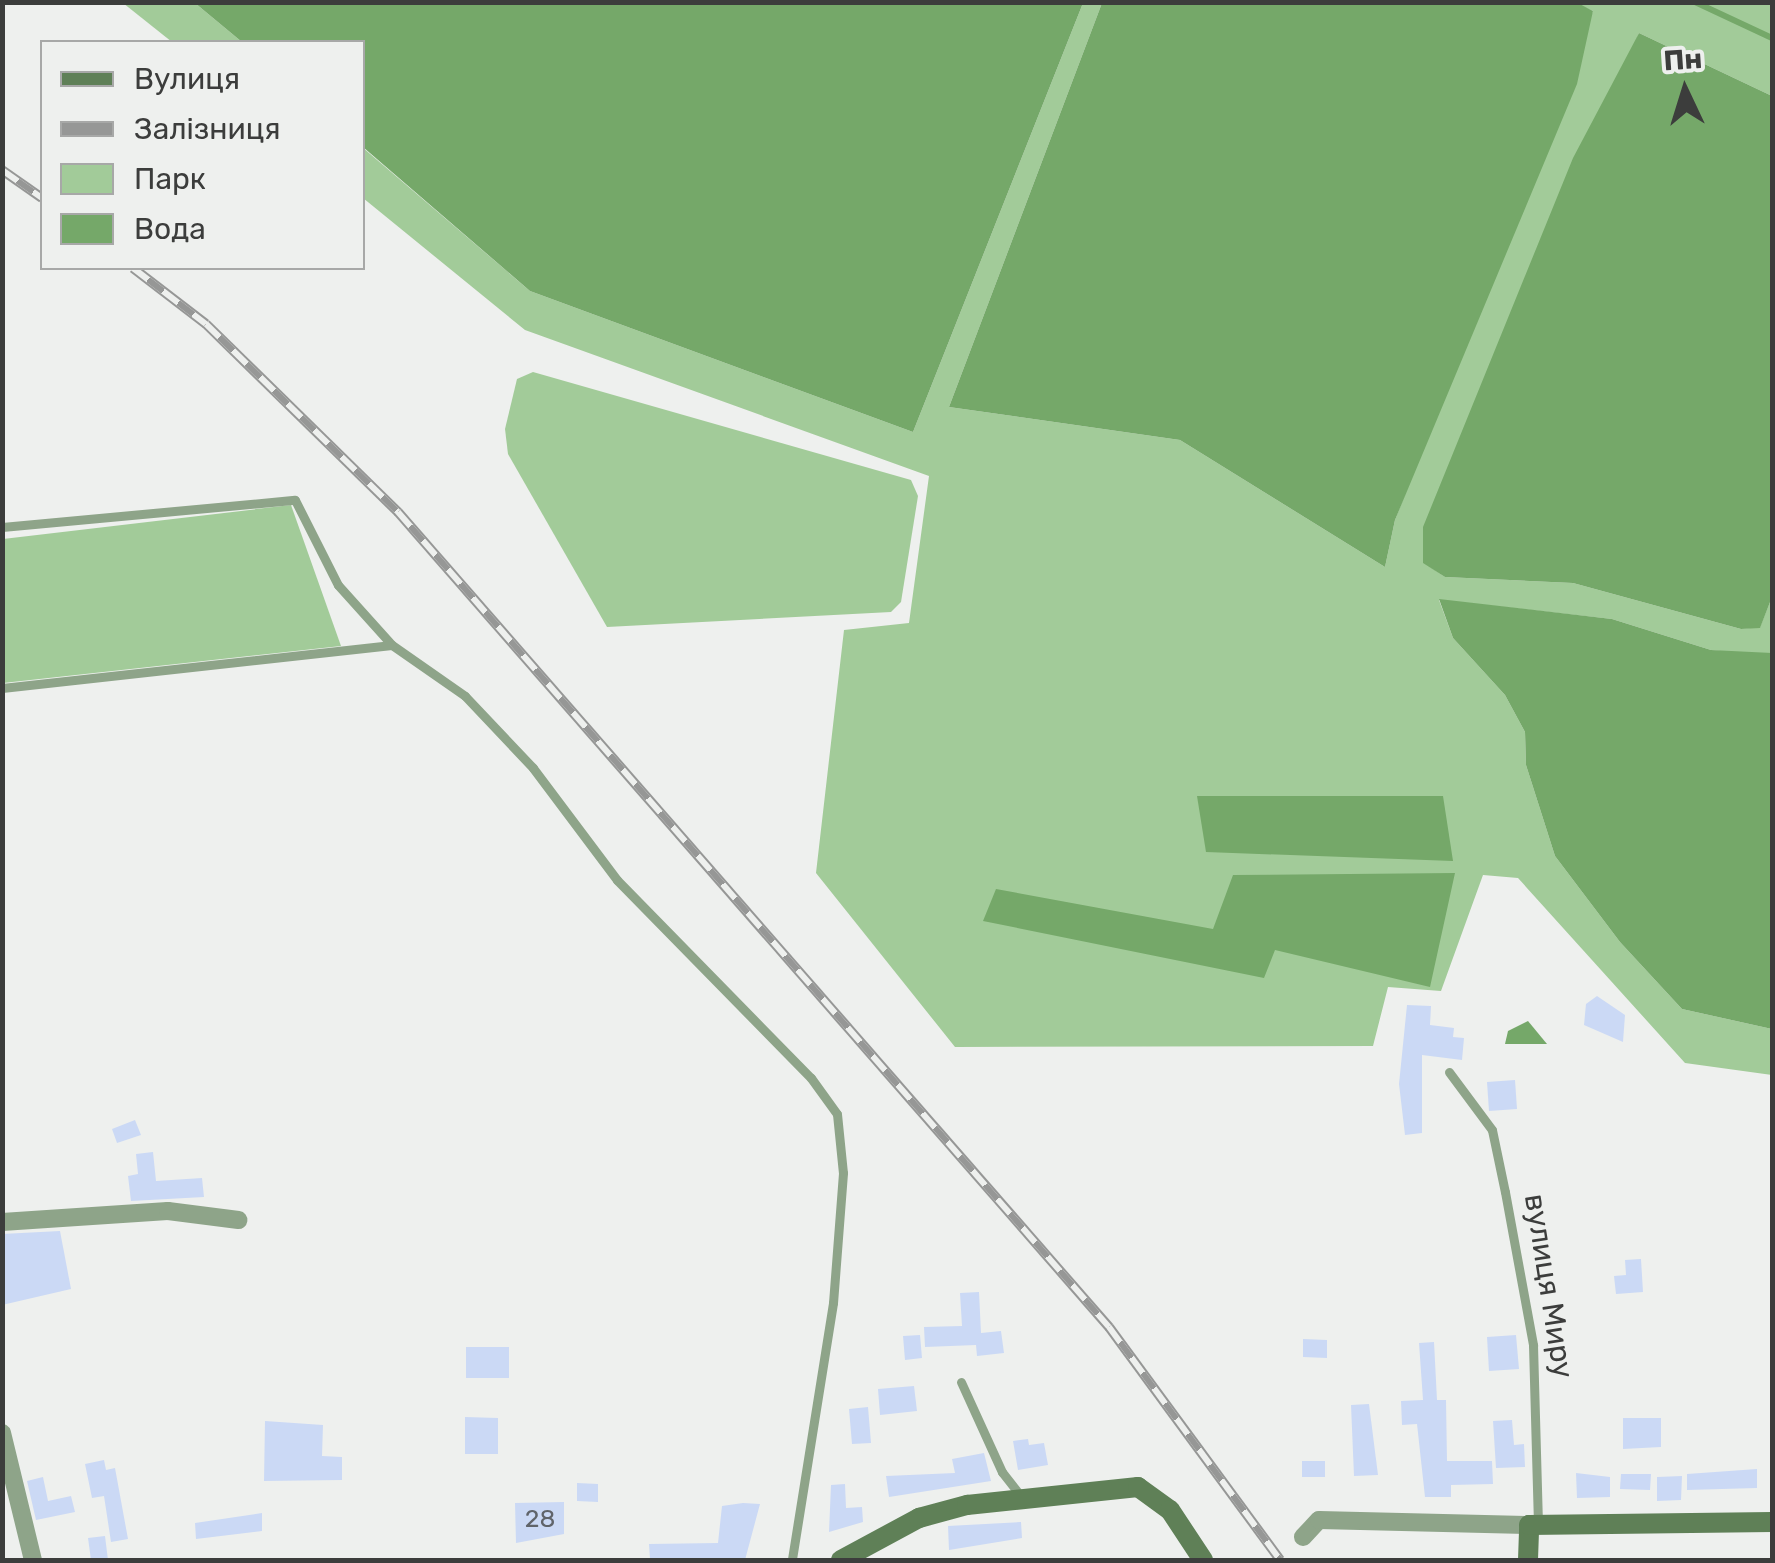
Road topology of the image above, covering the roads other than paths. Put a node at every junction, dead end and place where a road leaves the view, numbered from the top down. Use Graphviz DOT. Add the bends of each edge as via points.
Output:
graph roads {
  1 [pos="2,527"];
  2 [pos="392,644"];
  3 [pos="2,688"];
  4 [pos="1449,1072"];
  5 [pos="238,1220"];
  6 [pos="2,1222"];
  7 [pos="961,1382"];
  8 [pos="2,1432"];
  9 [pos="1020,1496"];
  10 [pos="1772,1522"];
  11 [pos="1533,1525"];
  12 [pos="1303,1537"];
  13 [pos="34,1560"];
  14 [pos="792,1560"];
  15 [pos="841,1560"];
  16 [pos="1203,1560"];
  17 [pos="1528,1560"];
  1 -- 2 [label="lane" via="290,497 323,564"];
  2 -- 3 [label="lane"];
  2 -- 14 [label="lane" via="465,696 533,768 617,880 784,1050 837,1114 842,1173 833,1303"];
  4 -- 11 [label="lane, вулиця Миру" via="1492,1130 1505,1192 1533,1344"];
  5 -- 6 [label="street" via="168,1211"];
  7 -- 9 [label="lane"];
  8 -- 13 [label="street"];
  9 -- 15 [label="street" via="919,1518"];
  9 -- 16 [label="street" via="1138,1487 1170,1510"];
  10 -- 11 [label="street"];
  11 -- 12 [label="street" via="1319,1520"];
  11 -- 17 [label="street, вулиця Миру"];
}
